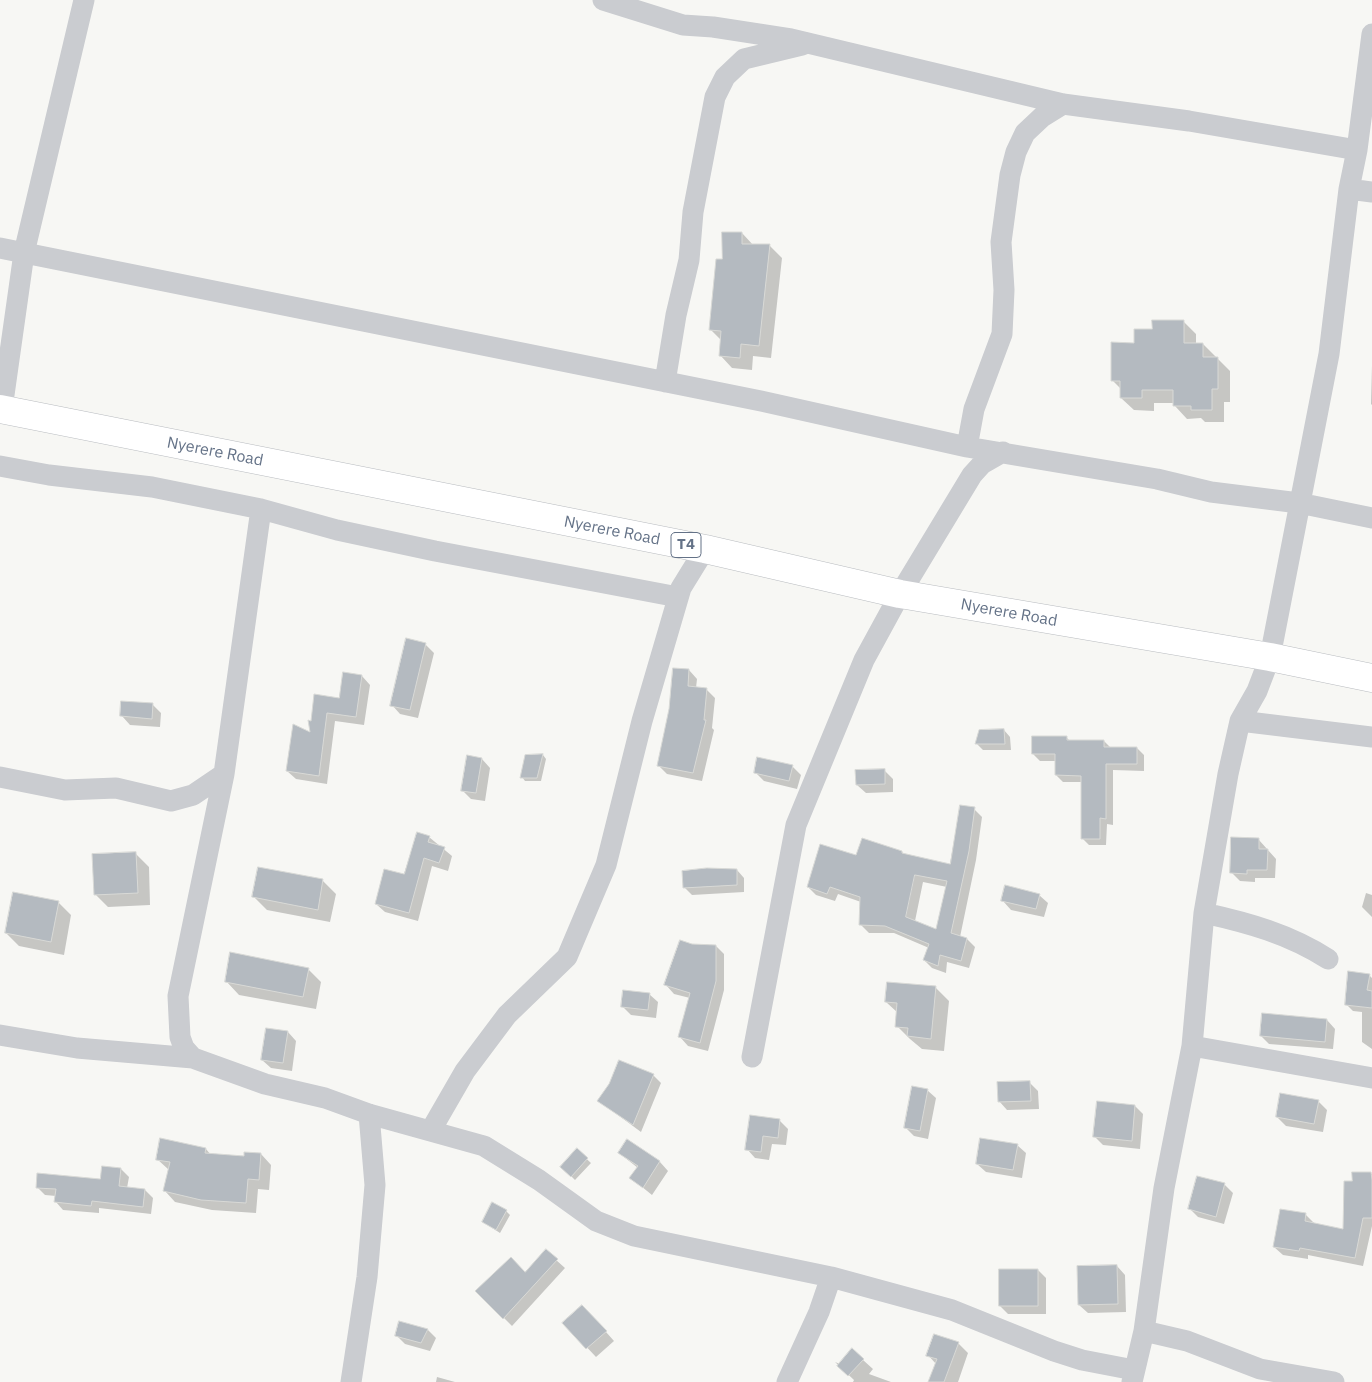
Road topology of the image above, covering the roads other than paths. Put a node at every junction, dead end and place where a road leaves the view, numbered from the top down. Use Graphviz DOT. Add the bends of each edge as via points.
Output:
graph roads {
  1 [pos="84,0"];
  2 [pos="603,0"];
  3 [pos="1372,34"];
  4 [pos="809,44"];
  5 [pos="1063,104"];
  6 [pos="1358,150"];
  7 [pos="1349,190"];
  8 [pos="1372,192"];
  9 [pos="0,248"];
  10 [pos="24,253"];
  11 [pos="665,382"];
  12 [pos="1,409"];
  13 [pos="967,447"];
  14 [pos="1003,452"];
  15 [pos="0,466"];
  16 [pos="1299,503"];
  17 [pos="260,509"];
  18 [pos="1372,518"];
  19 [pos="705,549"];
  20 [pos="900,594"];
  21 [pos="678,597"];
  22 [pos="1270,657"];
  23 [pos="1372,678"];
  24 [pos="1240,721"];
  25 [pos="1372,737"];
  26 [pos="224,774"];
  27 [pos="0,777"];
  28 [pos="1204,913"];
  29 [pos="1328,959"];
  30 [pos="0,1035"];
  31 [pos="1192,1046"];
  32 [pos="752,1057"];
  33 [pos="193,1058"];
  34 [pos="1372,1078"];
  35 [pos="369,1114"];
  36 [pos="432,1130"];
  37 [pos="831,1277"];
  38 [pos="1144,1330"];
  39 [pos="1133,1376"];
  40 [pos="351,1382"];
  41 [pos="787,1382"];
  42 [pos="1334,1382"];
  1 -- 10 [label="street"];
  2 -- 4 [label="street" via="683,25"];
  3 -- 6 [label="street"];
  4 -- 5 [label="street"];
  4 -- 11 [label="street" via="744,59 725,77 715,97 692,212 689,260"];
  5 -- 6 [label="street" via="1189,121"];
  5 -- 13 [label="street" via="1042,117 1026,133 1016,152 1001,242 1002,334 974,409"];
  6 -- 7 [label="street"];
  7 -- 8 [label="street"];
  7 -- 16 [label="street" via="1329,354"];
  9 -- 10 [label="street"];
  10 -- 11 [label="street"];
  10 -- 12 [label="street"];
  11 -- 13 [label="street"];
  12 -- 19 [label="highway, Nyerere Road / T4"];
  13 -- 14 [label="street"];
  14 -- 16 [label="street" via="1157,479 1210,492"];
  14 -- 20 [label="street" via="982,464 972,475"];
  15 -- 17 [label="street" via="152,487"];
  16 -- 18 [label="street"];
  16 -- 22 [label="street"];
  17 -- 21 [label="street" via="336,530 435,551"];
  17 -- 26 [label="street"];
  19 -- 20 [label="highway, Nyerere Road / T4"];
  19 -- 21 [label="street"];
  20 -- 22 [label="highway, Nyerere Road / T4"];
  20 -- 32 [label="street" via="864,660 796,825"];
  21 -- 36 [label="street" via="642,721 606,865 567,957 506,1015 465,1071"];
  22 -- 23 [label="highway, Nyerere Road / T4"];
  22 -- 24 [label="street" via="1257,691"];
  24 -- 25 [label="street"];
  24 -- 28 [label="street"];
  26 -- 27 [label="street" via="193,795 171,801 109,787 65,790"];
  26 -- 33 [label="street" via="178,996 180,1037"];
  28 -- 29 [label="street" via="1280,933"];
  28 -- 31 [label="street"];
  30 -- 33 [label="street" via="77,1048"];
  31 -- 34 [label="street"];
  31 -- 38 [label="street" via="1164,1188"];
  33 -- 35 [label="street" via="265,1084 325,1098"];
  35 -- 36 [label="street"];
  35 -- 40 [label="street" via="375,1185 367,1277"];
  36 -- 37 [label="street" via="499,1154 596,1221 618,1230"];
  37 -- 39 [label="street" via="952,1310 1054,1351"];
  37 -- 41 [label="street"];
  38 -- 39 [label="street"];
  38 -- 42 [label="street" via="1187,1341 1260,1369"];
}
